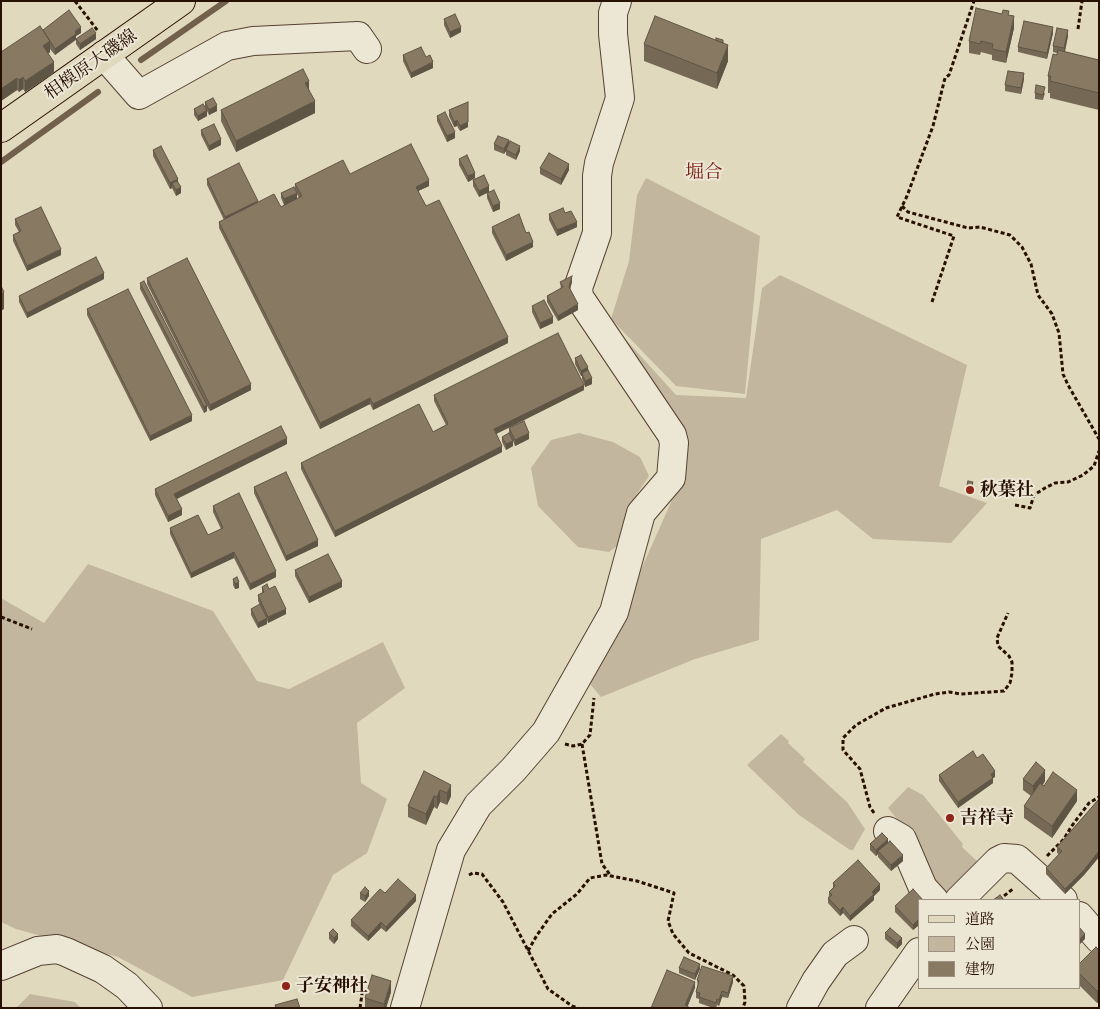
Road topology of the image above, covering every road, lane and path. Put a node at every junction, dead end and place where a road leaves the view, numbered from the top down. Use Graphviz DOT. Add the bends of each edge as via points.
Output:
graph roads {
  1 [pos="75,1"];
  2 [pos="181,1"];
  3 [pos="617,1"];
  4 [pos="974,1"];
  5 [pos="1082,1"];
  6 [pos="1078,29"];
  7 [pos="367,49"];
  8 [pos="109,52"];
  9 [pos="1,128"];
  10 [pos="902,206"];
  11 [pos="932,302"];
  12 [pos="1099,439"];
  13 [pos="1099,451"];
  14 [pos="1015,505"];
  15 [pos="1008,613"];
  16 [pos="1,617"];
  17 [pos="32,629"];
  18 [pos="594,693"];
  19 [pos="548,728"];
  20 [pos="582,744"];
  21 [pos="1099,797"];
  22 [pos="888,831"];
  23 [pos="1032,871"];
  24 [pos="612,876"];
  25 [pos="440,886"];
  26 [pos="933,899"];
  27 [pos="960,899"];
  28 [pos="1063,899"];
  29 [pos="1080,917"];
  30 [pos="1099,939"];
  31 [pos="854,940"];
  32 [pos="528,951"];
  33 [pos="918,953"];
  34 [pos="1,966"];
  35 [pos="363,987"];
  36 [pos="148,1008"];
  37 [pos="360,1008"];
  38 [pos="405,1008"];
  39 [pos="578,1008"];
  40 [pos="743,1008"];
  41 [pos="802,1008"];
  42 [pos="880,1008"];
  1 -- 8 [label="path"];
  2 -- 8 [label="main road, 相模原大磯線"];
  3 -- 19 [label="street" via="613,13 613,34 620,98 599,163 597,233 578,288 579,297 672,434 671,478 641,513 614,612"];
  4 -- 10 [label="path"];
  5 -- 6 [label="path"];
  7 -- 8 [label="street" via="358,36 253,41 227,46 139,95"];
  8 -- 9 [label="main road, 相模原大磯線"];
  10 -- 11 [label="path" via="897,217 954,236"];
  10 -- 12 [label="path" via="908,212 1010,235 1022,247 1031,264 1038,295 1052,314 1059,333 1063,374"];
  13 -- 14 [label="path" via="1094,466 1083,475 1068,482 1055,483 1034,495 1030,508"];
  15 -- 22 [label="path" via="997,638 998,646 1012,662 1010,683 1004,692 934,694 886,708 856,725 843,738 843,750 860,768 870,807"];
  16 -- 17 [label="path"];
  18 -- 20 [label="path" via="590,735"];
  19 -- 20 [label="path" via="564,744"];
  19 -- 25 [label="street" via="513,770 478,804 451,850"];
  20 -- 24 [label="path" via="602,864"];
  21 -- 23 [label="path" via="1089,803 1064,839"];
  22 -- 26 [label="street" via="902,839 924,888"];
  23 -- 27 [label="street" via="1018,859 1004,858"];
  23 -- 28 [label="street"];
  24 -- 32 [label="path" via="590,878 552,914"];
  24 -- 40 [label="path" via="674,893 668,921 673,934 690,952 733,975 744,986"];
  25 -- 32 [label="path" via="473,873 482,874 503,902"];
  25 -- 38 [label="street"];
  29 -- 30 [label="street"];
  31 -- 41 [label="street" via="836,954 816,980"];
  32 -- 39 [label="path" via="548,989"];
  33 -- 42 [label="street"];
  34 -- 36 [label="street" via="38,951 57,949 103,969 127,986"];
  35 -- 37 [label="path"];
}
